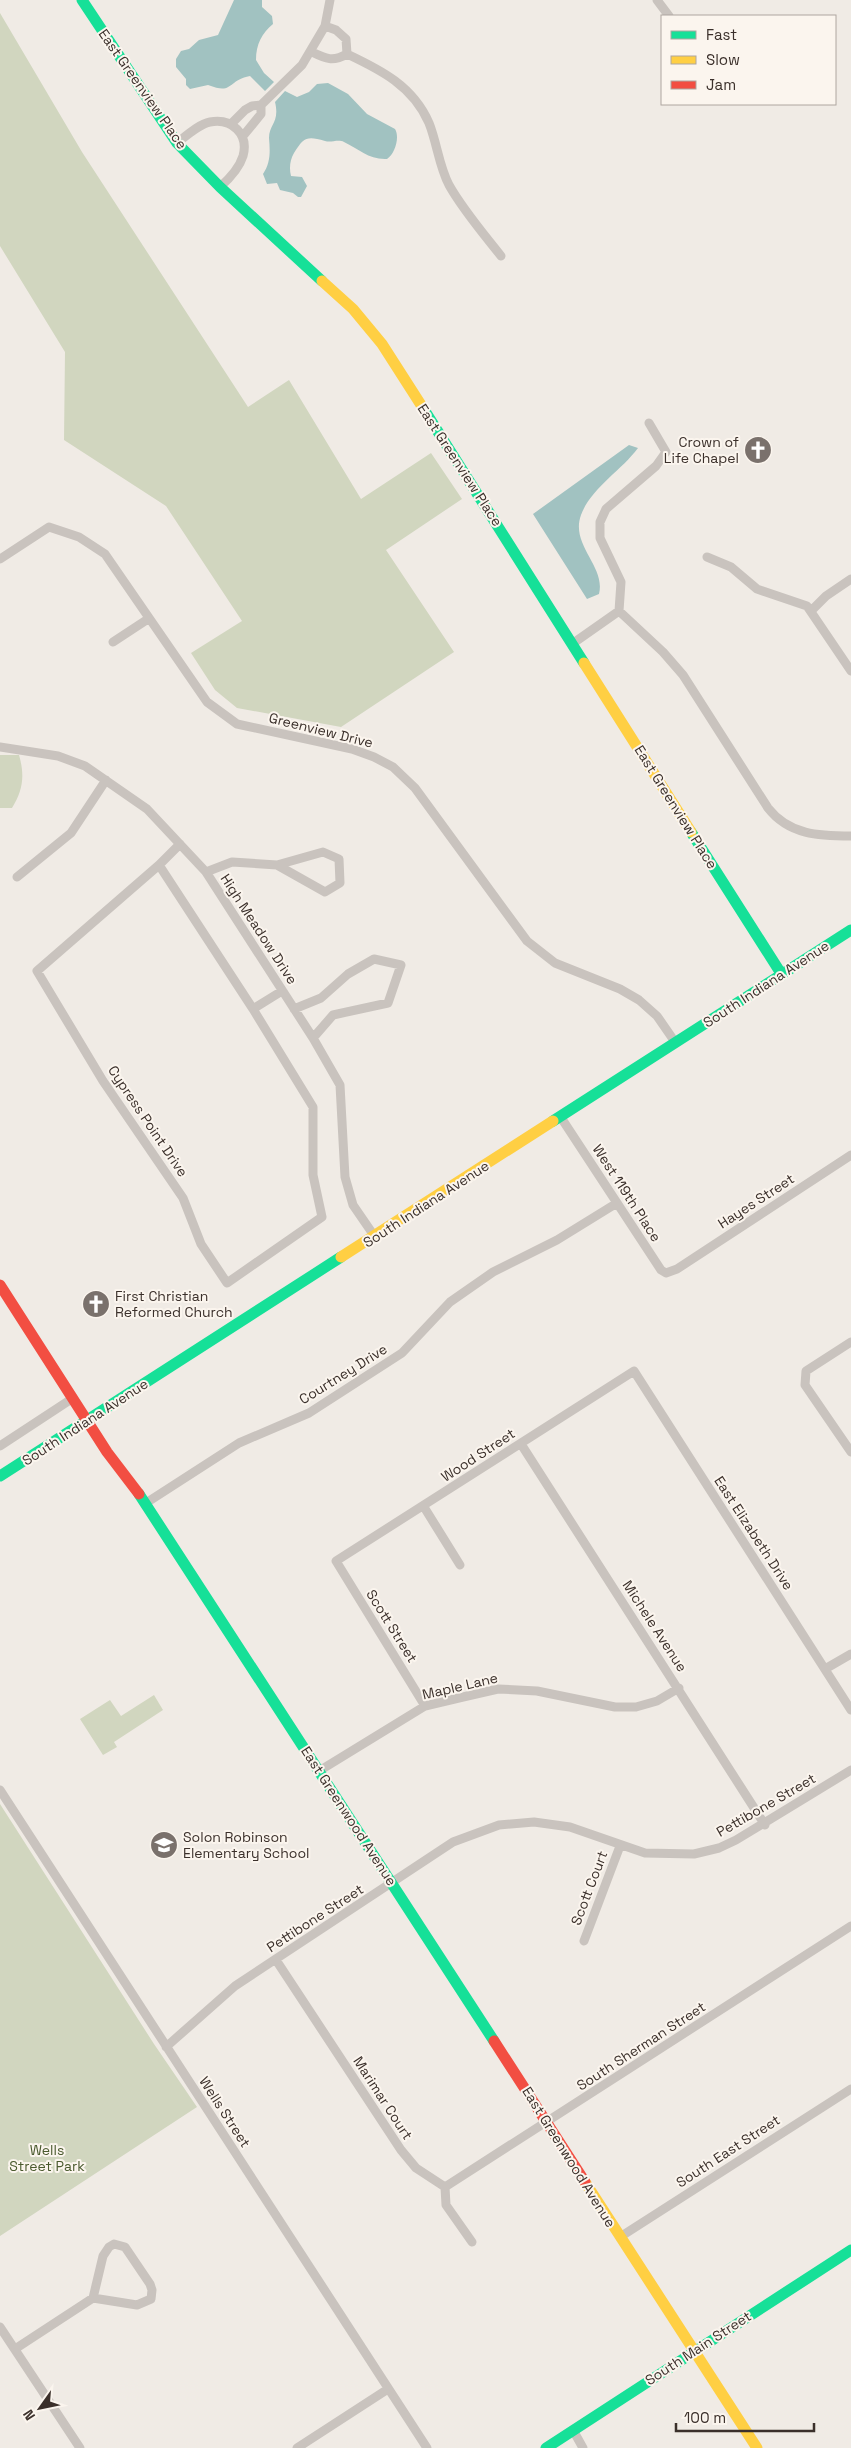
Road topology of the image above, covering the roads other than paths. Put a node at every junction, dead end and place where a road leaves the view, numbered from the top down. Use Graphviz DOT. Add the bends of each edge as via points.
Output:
graph roads {
  1 [pos="82,0"];
  2 [pos="330,0"];
  3 [pos="657,0"];
  4 [pos="668,15"];
  5 [pos="325,26"];
  6 [pos="312,52"];
  7 [pos="347,54"];
  8 [pos="261,105"];
  9 [pos="231,124"];
  10 [pos="243,136"];
  11 [pos="177,143"];
  12 [pos="220,188"];
  13 [pos="501,256"];
  14 [pos="649,423"];
  15 [pos="707,557"];
  16 [pos="0,559"];
  17 [pos="851,579"];
  18 [pos="812,610"];
  19 [pos="619,611"];
  20 [pos="148,619"];
  21 [pos="113,642"];
  22 [pos="572,644"];
  23 [pos="851,671"];
  24 [pos="0,738"];
  25 [pos="0,747"];
  26 [pos="106,780"];
  27 [pos="851,836"];
  28 [pos="180,844"];
  29 [pos="277,864"];
  30 [pos="159,865"];
  31 [pos="206,872"];
  32 [pos="17,877"];
  33 [pos="851,930"];
  34 [pos="782,974"];
  35 [pos="282,991"];
  36 [pos="253,1009"];
  37 [pos="294,1009"];
  38 [pos="313,1038"];
  39 [pos="676,1042"];
  40 [pos="560,1116"];
  41 [pos="851,1156"];
  42 [pos="617,1203"];
  43 [pos="375,1237"];
  44 [pos="676,1269"];
  45 [pos="0,1285"];
  46 [pos="851,1342"];
  47 [pos="634,1371"];
  48 [pos="73,1398"];
  49 [pos="87,1420"];
  50 [pos="521,1444"];
  51 [pos="0,1446"];
  52 [pos="851,1452"];
  53 [pos="0,1476"];
  54 [pos="146,1503"];
  55 [pos="424,1507"];
  56 [pos="336,1561"];
  57 [pos="460,1565"];
  58 [pos="851,1654"];
  59 [pos="825,1669"];
  60 [pos="679,1688"];
  61 [pos="425,1706"];
  62 [pos="851,1710"];
  63 [pos="851,1770"];
  64 [pos="319,1771"];
  65 [pos="0,1790"];
  66 [pos="765,1825"];
  67 [pos="620,1846"];
  68 [pos="393,1883"];
  69 [pos="851,1926"];
  70 [pos="584,1941"];
  71 [pos="276,1960"];
  72 [pos="166,2047"];
  73 [pos="851,2089"];
  74 [pos="548,2123"];
  75 [pos="445,2187"];
  76 [pos="620,2237"];
  77 [pos="472,2242"];
  78 [pos="851,2250"];
  79 [pos="93,2298"];
  80 [pos="0,2327"];
  81 [pos="14,2349"];
  82 [pos="694,2351"];
  83 [pos="388,2389"];
  84 [pos="572,2430"];
  85 [pos="80,2448"];
  86 [pos="296,2448"];
  87 [pos="427,2448"];
  88 [pos="546,2448"];
  89 [pos="583,2448"];
  90 [pos="757,2448"];
  1 -- 11 [label="street, East Greenview Place"];
  2 -- 5 [label="street"];
  3 -- 4 [label="street"];
  5 -- 6 [label="street"];
  5 -- 7 [label="street" via="346,38"];
  6 -- 7 [label="street" via="327,60 337,60"];
  6 -- 8 [label="street"];
  7 -- 13 [label="street" via="379,69 405,87 419,104 449,184"];
  8 -- 9 [label="street" via="245,110"];
  8 -- 10 [label="street" via="261,114"];
  9 -- 10 [label="street"];
  9 -- 11 [label="street" via="208,122"];
  10 -- 12 [label="street" via="243,156"];
  11 -- 12 [label="street, East Greenview Place"];
  12 -- 22 [label="street, East Greenview Place" via="353,309 382,344"];
  14 -- 19 [label="street" via="666,452 656,466 606,509 599,527 600,538 621,582"];
  15 -- 18 [label="street" via="731,568 758,589 801,603"];
  16 -- 20 [label="street, Greenview Drive" via="49,527 79,536 105,554"];
  17 -- 18 [label="street"];
  18 -- 23 [label="street"];
  19 -- 22 [label="street"];
  19 -- 27 [label="street" via="683,675 768,808 779,820 805,833"];
  20 -- 21 [label="street"];
  20 -- 39 [label="street, Greenview Drive" via="207,702 237,724 352,749 393,767 415,788 527,941 555,963 639,1000 657,1016"];
  22 -- 34 [label="street, East Greenview Place"];
  24 -- 25 [label="street, High Meadow Drive"];
  25 -- 26 [label="street, High Meadow Drive" via="58,756 85,766"];
  26 -- 28 [label="street, High Meadow Drive" via="147,809"];
  26 -- 32 [label="street" via="71,833"];
  28 -- 30 [label="street"];
  28 -- 31 [label="street, High Meadow Drive"];
  29 -- 29 [label="street" via="323,852 339,859 340,883 325,892"];
  29 -- 31 [label="street" via="232,862"];
  30 -- 36 [label="street, Cypress Point Drive"];
  30 -- 36 [label="street, Cypress Point Drive" via="37,971 103,1081 183,1198 202,1244 227,1283 322,1217 314,1175 313,1107"];
  31 -- 35 [label="street, High Meadow Drive"];
  33 -- 34 [label="street, South Indiana Avenue"];
  34 -- 39 [label="street, South Indiana Avenue"];
  35 -- 36 [label="street"];
  35 -- 37 [label="street, High Meadow Drive"];
  37 -- 38 [label="street, High Meadow Drive"];
  37 -- 38 [label="street" via="321,998 348,974 374,959 401,965 388,1003 333,1015"];
  38 -- 43 [label="street, High Meadow Drive" via="340,1086 345,1177 353,1205"];
  39 -- 40 [label="street, South Indiana Avenue"];
  40 -- 42 [label="street, West 119th Place"];
  40 -- 43 [label="street, South Indiana Avenue"];
  41 -- 44 [label="street, Hayes Street"];
  42 -- 44 [label="street, West 119th Place" via="661,1270 666,1273"];
  42 -- 54 [label="street, Courtney Drive" via="557,1240 493,1272 450,1302 402,1353 309,1413 239,1443"];
  43 -- 49 [label="street, South Indiana Avenue"];
  45 -- 48 [label="street, East Greenwood Avenue"];
  46 -- 52 [label="street" via="806,1371 805,1385"];
  47 -- 50 [label="street, Wood Street"];
  47 -- 59 [label="street, East Elizabeth Drive"];
  48 -- 49 [label="street, East Greenwood Avenue"];
  48 -- 51 [label="street"];
  49 -- 53 [label="street, South Indiana Avenue"];
  49 -- 54 [label="street, East Greenwood Avenue"];
  50 -- 55 [label="street, Wood Street"];
  50 -- 60 [label="street, Michele Avenue"];
  54 -- 64 [label="street, East Greenwood Avenue"];
  55 -- 56 [label="street, Wood Street"];
  55 -- 57 [label="street"];
  56 -- 61 [label="street, Scott Street"];
  58 -- 59 [label="street"];
  59 -- 62 [label="street, East Elizabeth Drive"];
  60 -- 61 [label="street, Maple Lane" via="657,1701 636,1707 615,1707 537,1691 498,1689"];
  60 -- 66 [label="street, Michele Avenue"];
  61 -- 64 [label="street, Maple Lane"];
  63 -- 66 [label="street, Pettibone Street"];
  64 -- 68 [label="street, East Greenwood Avenue"];
  65 -- 72 [label="street, Wells Street"];
  66 -- 67 [label="street, Pettibone Street" via="719,1848 694,1854 645,1853"];
  67 -- 68 [label="street, Pettibone Street" via="570,1827 534,1822 499,1825 453,1842"];
  67 -- 70 [label="street, Scott Court"];
  68 -- 71 [label="street, Pettibone Street"];
  68 -- 74 [label="street, East Greenwood Avenue"];
  69 -- 74 [label="street, South Sherman Street"];
  71 -- 72 [label="street, Pettibone Street" via="235,1986"];
  71 -- 75 [label="street, Marimar Court" via="401,2150 416,2168"];
  72 -- 83 [label="street, Wells Street"];
  73 -- 76 [label="street, South East Street"];
  74 -- 75 [label="street, South Sherman Street"];
  74 -- 76 [label="street, East Greenwood Avenue"];
  75 -- 77 [label="street" via="446,2205"];
  76 -- 82 [label="street, East Greenwood Avenue"];
  78 -- 82 [label="street, South Main Street"];
  79 -- 79 [label="street" via="136,2305 150,2299 150,2284 125,2247 114,2244 106,2251"];
  79 -- 81 [label="street"];
  80 -- 81 [label="street"];
  81 -- 85 [label="street"];
  82 -- 84 [label="street, South Main Street"];
  82 -- 90 [label="street, East Greenwood Avenue"];
  83 -- 86 [label="street"];
  83 -- 87 [label="street, Wells Street"];
  84 -- 88 [label="street, South Main Street"];
  84 -- 89 [label="street"];
}
